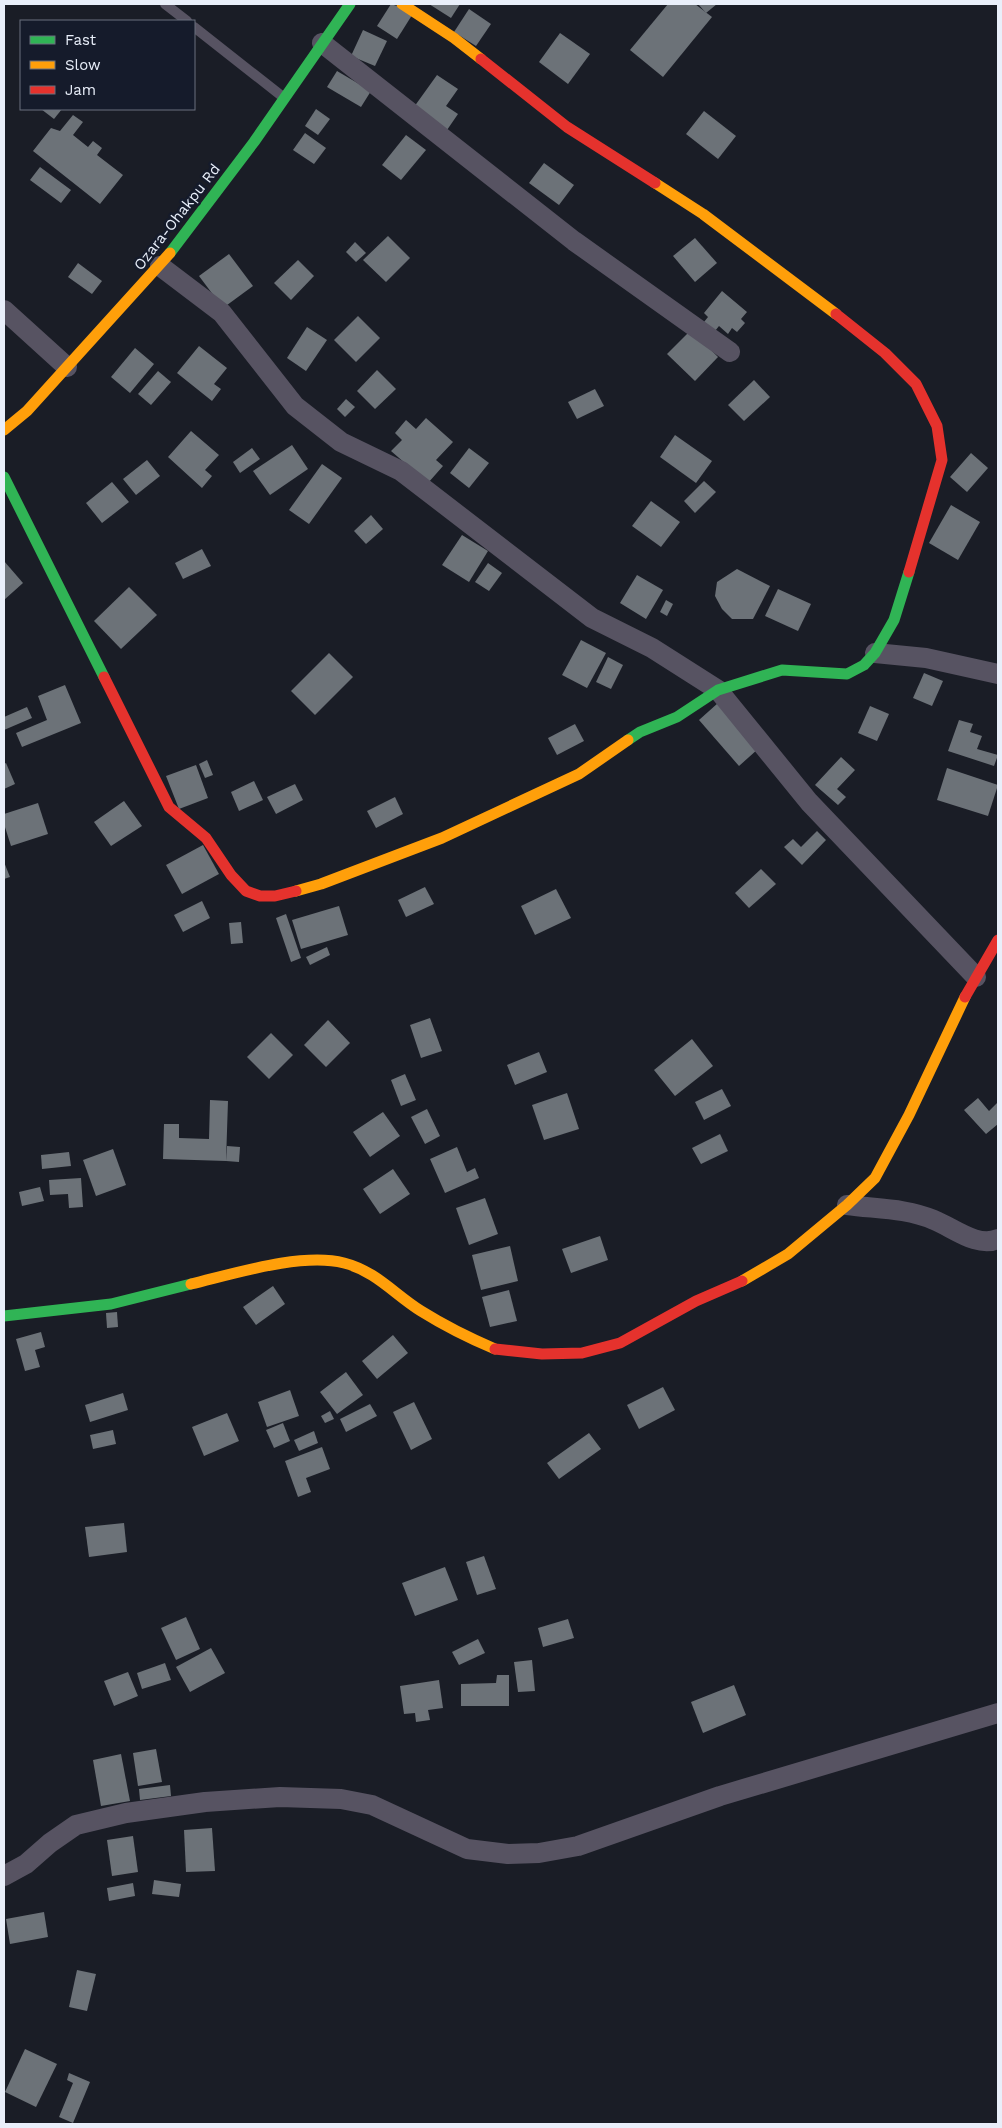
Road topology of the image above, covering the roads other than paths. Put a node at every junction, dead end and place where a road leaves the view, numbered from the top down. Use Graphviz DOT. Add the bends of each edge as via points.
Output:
graph roads {
  1 [pos="165,4"];
  2 [pos="350,4"];
  3 [pos="402,4"];
  4 [pos="186,20"];
  5 [pos="195,28"];
  6 [pos="322,43"];
  7 [pos="285,98"];
  8 [pos="160,266"];
  9 [pos="4,310"];
  10 [pos="730,352"];
  11 [pos="67,367"];
  12 [pos="4,430"];
  13 [pos="4,477"];
  14 [pos="875,653"];
  15 [pos="998,674"];
  16 [pos="718,690"];
  17 [pos="998,940"];
  18 [pos="976,977"];
  19 [pos="847,1205"];
  20 [pos="998,1239"];
  21 [pos="4,1316"];
  22 [pos="998,1713"];
  23 [pos="4,1876"];
  1 -- 4 [label="lane"];
  2 -- 6 [label="street, Ozara-Ohakpu Rd"];
  3 -- 14 [label="street" via="454,38 567,127 702,214 847,322 916,384 937,426 942,460 906,586 894,620"];
  5 -- 7 [label="lane"];
  6 -- 7 [label="street, Ozara-Ohakpu Rd"];
  6 -- 10 [label="street" via="574,241"];
  7 -- 8 [label="street, Ozara-Ohakpu Rd"];
  8 -- 11 [label="street, Ozara-Ohakpu Rd"];
  8 -- 16 [label="street" via="222,313 295,406 341,442 401,471 592,618 652,648"];
  9 -- 11 [label="street"];
  11 -- 12 [label="street, Ozara-Ohakpu Rd" via="27,411"];
  13 -- 16 [label="street" via="169,807 206,838 246,891 260,896 275,896 321,884 442,838 579,774 640,732 677,717"];
  14 -- 15 [label="street" via="926,658"];
  14 -- 16 [label="street" via="864,666 847,674 782,670"];
  16 -- 18 [label="street" via="809,802"];
  17 -- 18 [label="street"];
  18 -- 19 [label="street" via="909,1115 874,1178"];
  19 -- 20 [label="street" via="898,1209 933,1219 977,1241"];
  19 -- 21 [label="street" via="788,1254 754,1275 704,1297 620,1343 582,1353 542,1354 496,1349 419,1310 385,1282 335,1262 308,1261 264,1266 111,1304"];
  22 -- 23 [label="street" via="720,1796 578,1846 539,1853 508,1854 467,1849 372,1805 341,1799 280,1797 205,1802 126,1813 76,1825 50,1842 26,1864"];
}
